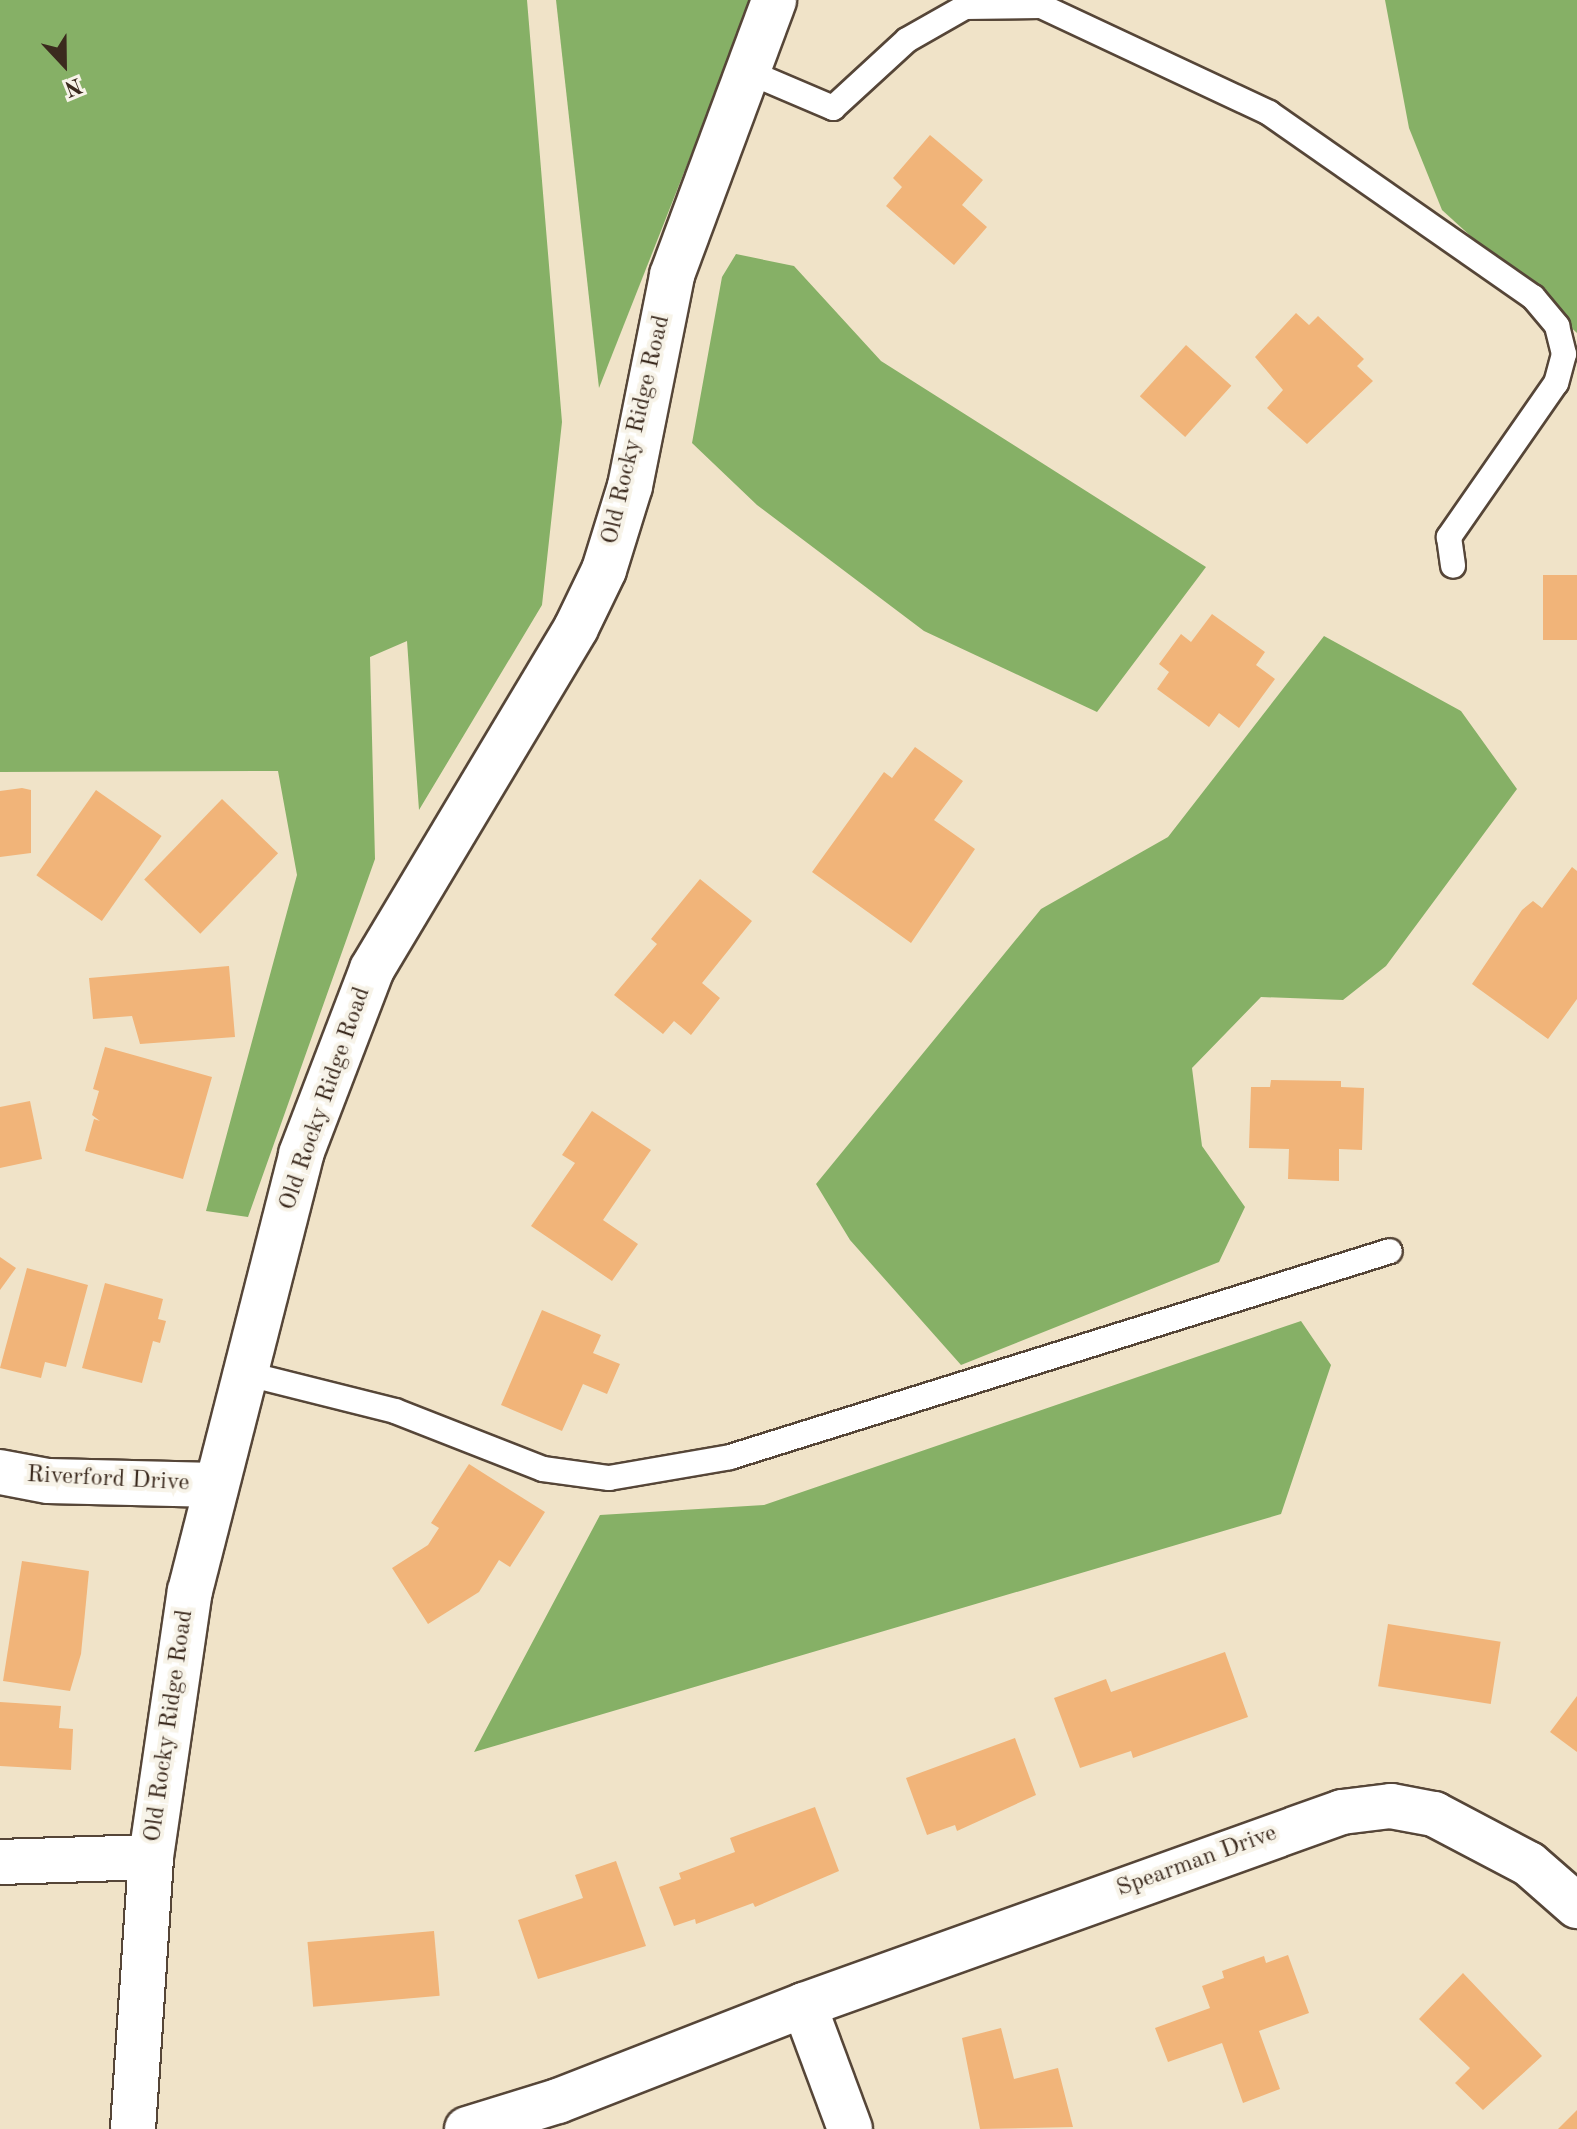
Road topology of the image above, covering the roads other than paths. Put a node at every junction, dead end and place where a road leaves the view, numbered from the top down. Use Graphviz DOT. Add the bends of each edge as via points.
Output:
graph roads {
  1 [pos="774,0"];
  2 [pos="744,70"];
  3 [pos="1453,566"];
  4 [pos="1390,1251"];
  5 [pos="244,1373"];
  6 [pos="0,1472"];
  7 [pos="216,1485"];
  8 [pos="151,1857"];
  9 [pos="0,1862"];
  10 [pos="1577,1906"];
  11 [pos="804,2005"];
  12 [pos="133,2129"];
  13 [pos="467,2129"];
  14 [pos="850,2129"];
  1 -- 2 [label="street, Old Rocky Ridge Road"];
  2 -- 3 [label="lane" via="833,108 907,40 965,7 1041,6 1269,113 1533,297 1557,326 1561,340 1564,354 1556,383 1449,537"];
  2 -- 5 [label="street, Old Rocky Ridge Road" via="672,275 630,486 604,570 576,628 372,969 301,1154"];
  4 -- 5 [label="lane" via="730,1457 609,1478 543,1469 395,1411"];
  5 -- 7 [label="street, Old Rocky Ridge Road"];
  6 -- 7 [label="street, Riverford Drive" via="48,1481"];
  7 -- 8 [label="street, Old Rocky Ridge Road" via="190,1591"];
  8 -- 9 [label="street"];
  8 -- 12 [label="street, Old Rocky Ridge Road"];
  10 -- 11 [label="street, Spearman Drive" via="1529,1864 1434,1814 1391,1806 1342,1812"];
  11 -- 13 [label="street, Spearman Drive" via="558,2101"];
  11 -- 14 [label="street"];
}
